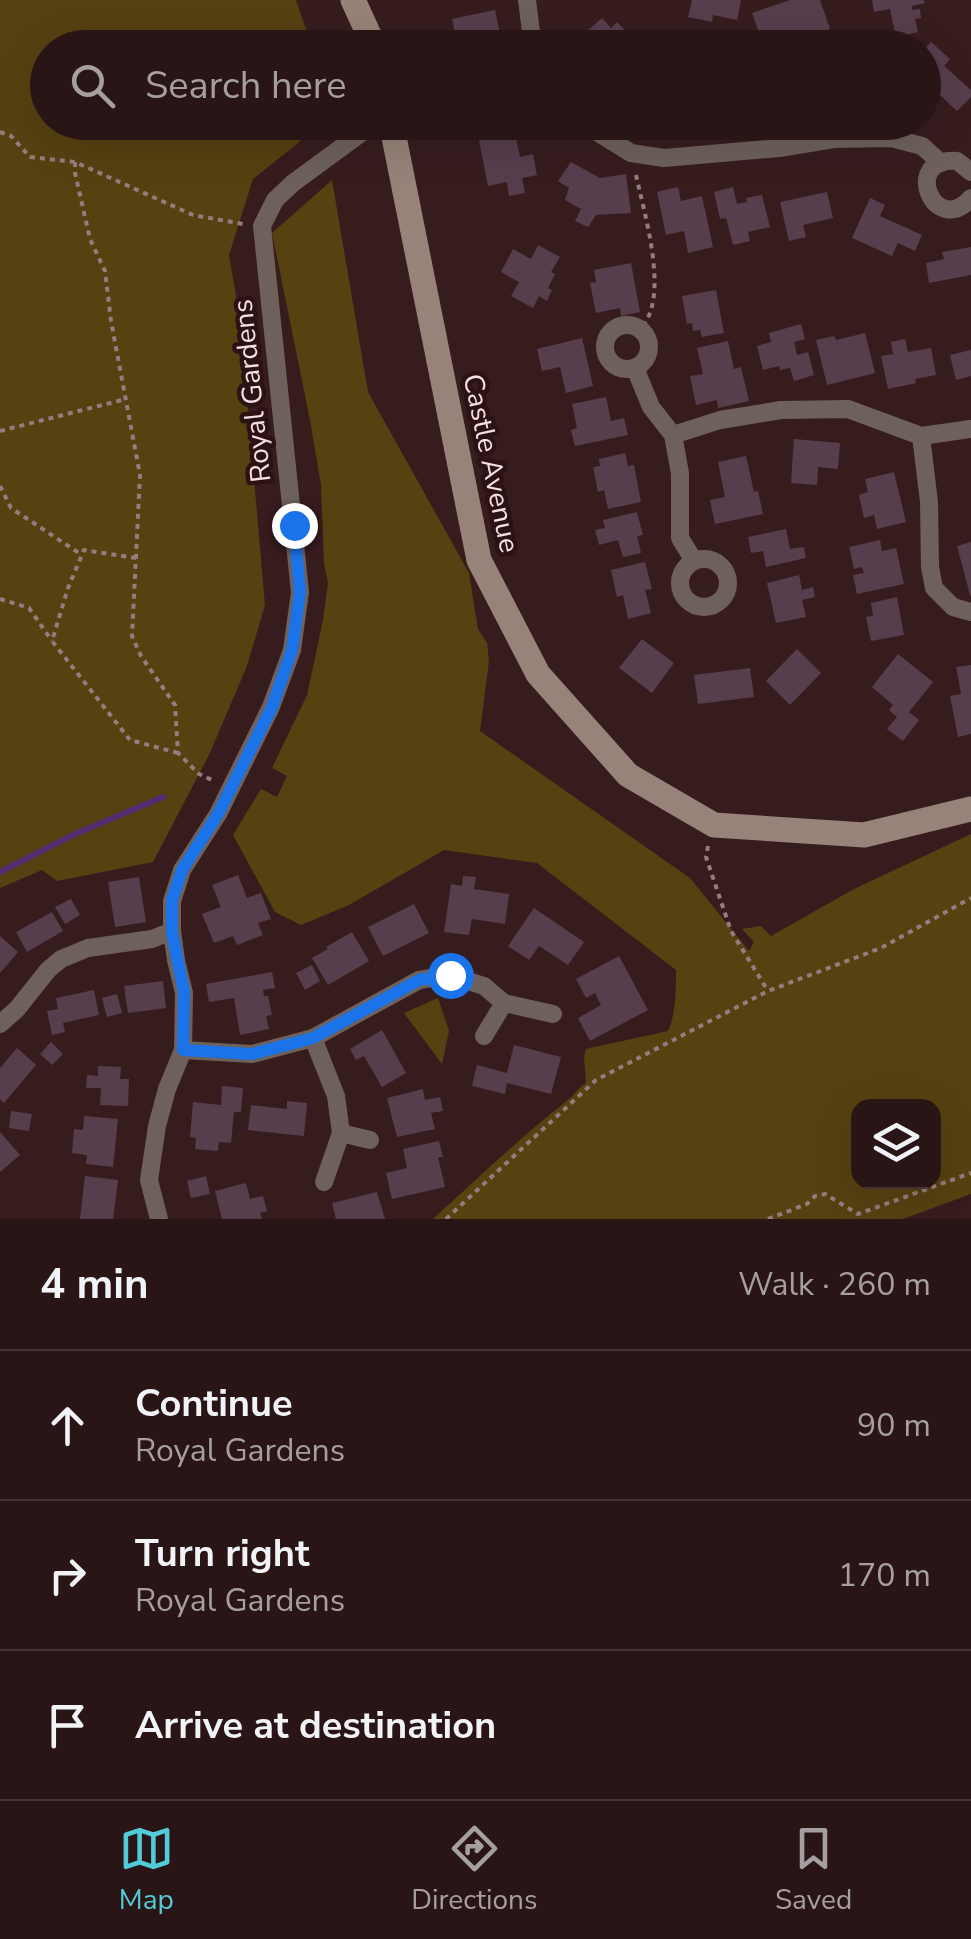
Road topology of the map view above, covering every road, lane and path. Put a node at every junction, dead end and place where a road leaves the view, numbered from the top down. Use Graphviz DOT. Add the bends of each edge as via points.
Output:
graph roads {
  1 [pos="353,0"];
  2 [pos="527,0"];
  3 [pos="367,30"];
  4 [pos="531,30"];
  5 [pos="0,132"];
  6 [pos="351,140"];
  7 [pos="394,140"];
  8 [pos="610,140"];
  9 [pos="828,140"];
  10 [pos="899,140"];
  11 [pos="631,153"];
  12 [pos="75,162"];
  13 [pos="941,163"];
  14 [pos="971,172"];
  15 [pos="971,198"];
  16 [pos="262,226"];
  17 [pos="640,329"];
  18 [pos="636,368"];
  19 [pos="126,399"];
  20 [pos="971,429"];
  21 [pos="0,431"];
  22 [pos="673,435"];
  23 [pos="921,436"];
  24 [pos="0,486"];
  25 [pos="82,555"];
  26 [pos="136,558"];
  27 [pos="694,562"];
  28 [pos="0,599"];
  29 [pos="971,612"];
  30 [pos="52,641"];
  31 [pos="178,753"];
  32 [pos="230,789"];
  33 [pos="971,809"];
  34 [pos="714,825"];
  35 [pos="971,898"];
  36 [pos="172,932"];
  37 [pos="768,991"];
  38 [pos="504,1003"];
  39 [pos="553,1014"];
  40 [pos="0,1024"];
  41 [pos="484,1036"];
  42 [pos="313,1038"];
  43 [pos="183,1050"];
  44 [pos="340,1133"];
  45 [pos="370,1140"];
  46 [pos="971,1174"];
  47 [pos="324,1182"];
  48 [pos="159,1219"];
  49 [pos="446,1219"];
  50 [pos="768,1219"];
  1 -- 3 [label="street"];
  2 -- 4 [label="street"];
  5 -- 12 [label="path" via="30,157"];
  6 -- 16 [label="street" via="293,182"];
  7 -- 34 [label="street, Castle Avenue" via="479,560 538,674 628,776"];
  8 -- 11 [label="street"];
  9 -- 11 [label="street" via="664,158"];
  10 -- 13 [label="street" via="922,146"];
  11 -- 17 [label="path" via="654,253 654,298"];
  12 -- 16 [label="path" via="193,216"];
  12 -- 19 [label="path" via="104,272"];
  13 -- 14 [label="street" via="958,162"];
  13 -- 15 [label="street" via="927,180 934,202 956,209"];
  16 -- 32 [label="street, Royal Gardens" via="300,592 292,650 272,707"];
  17 -- 18 [label="street" via="649,353"];
  17 -- 18 [label="street" via="614,330 605,348 615,366"];
  18 -- 22 [label="street" via="650,408"];
  19 -- 21 [label="path"];
  19 -- 26 [label="path" via="140,475"];
  20 -- 23 [label="street"];
  22 -- 23 [label="street" via="781,410 848,409"];
  22 -- 27 [label="street" via="680,538"];
  23 -- 29 [label="street" via="934,588"];
  24 -- 25 [label="path" via="11,508"];
  25 -- 26 [label="path" via="84,550"];
  25 -- 30 [label="path"];
  26 -- 31 [label="path" via="132,636 175,705"];
  28 -- 30 [label="path" via="29,608"];
  30 -- 31 [label="path" via="130,740"];
  31 -- 32 [label="path"];
  32 -- 36 [label="street, Royal Gardens" via="182,870 172,900"];
  33 -- 34 [label="street, Castle Avenue" via="864,836"];
  34 -- 37 [label="path" via="706,857 731,931"];
  35 -- 37 [label="path" via="881,948"];
  36 -- 40 [label="street" via="61,959"];
  36 -- 43 [label="street, Royal Gardens" via="184,992"];
  37 -- 49 [label="path" via="596,1080"];
  38 -- 39 [label="street"];
  38 -- 41 [label="street"];
  38 -- 42 [label="street" via="484,986 450,975 419,980"];
  42 -- 43 [label="street" via="252,1054"];
  42 -- 44 [label="street" via="336,1096"];
  43 -- 48 [label="street, Royal Gardens" via="157,1126 150,1180"];
  44 -- 45 [label="street"];
  44 -- 47 [label="street"];
  46 -- 50 [label="path" via="858,1214 825,1194"];
}
